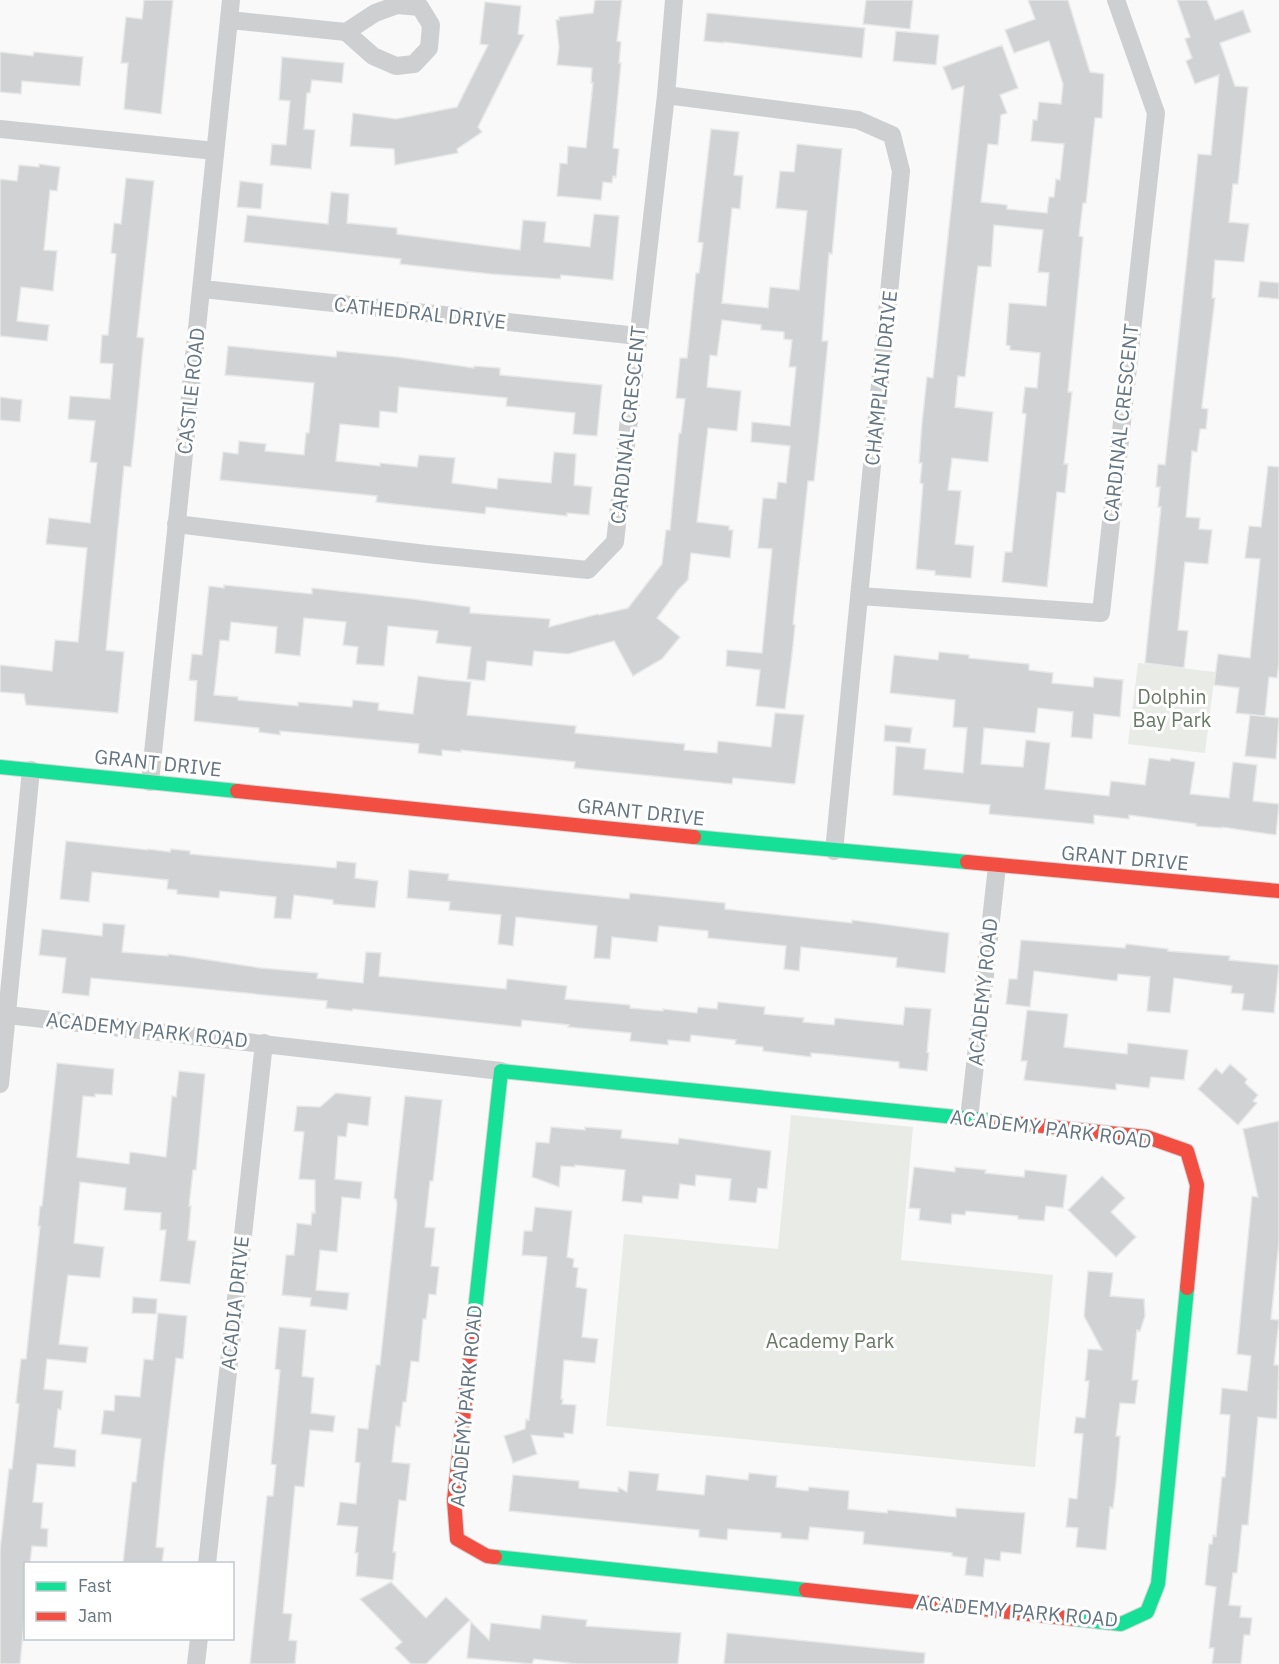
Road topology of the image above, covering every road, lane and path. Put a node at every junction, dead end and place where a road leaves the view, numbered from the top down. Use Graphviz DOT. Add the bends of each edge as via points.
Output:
graph roads {
  1 [pos="231,0"];
  2 [pos="674,0"];
  3 [pos="1116,0"];
  4 [pos="230,20"];
  5 [pos="346,32"];
  6 [pos="666,95"];
  7 [pos="0,129"];
  8 [pos="215,151"];
  9 [pos="203,289"];
  10 [pos="638,336"];
  11 [pos="176,524"];
  12 [pos="860,596"];
  13 [pos="0,767"];
  14 [pos="30,770"];
  15 [pos="150,782"];
  16 [pos="834,851"];
  17 [pos="997,866"];
  18 [pos="1279,891"];
  19 [pos="8,1015"];
  20 [pos="264,1043"];
  21 [pos="501,1071"];
  22 [pos="0,1084"];
  23 [pos="969,1119"];
  24 [pos="207,1562"];
  25 [pos="199,1640"];
  26 [pos="196,1664"];
  1 -- 4 [label="street, CASTLE ROAD"];
  2 -- 6 [label="street, CARDINAL CRESCENT"];
  3 -- 12 [label="street, CARDINAL CRESCENT" via="1156,113 1101,613"];
  4 -- 5 [label="street"];
  4 -- 8 [label="street, CASTLE ROAD"];
  6 -- 10 [label="street, CARDINAL CRESCENT"];
  6 -- 12 [label="street, CHAMPLAIN DRIVE" via="858,120 892,135 901,171"];
  7 -- 8 [label="street"];
  8 -- 9 [label="street, CASTLE ROAD"];
  9 -- 10 [label="street, CATHEDRAL DRIVE"];
  9 -- 11 [label="street, CASTLE ROAD"];
  10 -- 11 [label="street, CARDINAL CRESCENT" via="615,542 588,570"];
  11 -- 15 [label="street, CASTLE ROAD"];
  12 -- 16 [label="street, CHAMPLAIN DRIVE"];
  13 -- 14 [label="street, GRANT DRIVE"];
  14 -- 15 [label="street, GRANT DRIVE"];
  14 -- 19 [label="street"];
  15 -- 16 [label="street, GRANT DRIVE"];
  16 -- 17 [label="street, GRANT DRIVE"];
  17 -- 18 [label="street, GRANT DRIVE"];
  17 -- 23 [label="street, ACADEMY ROAD"];
  19 -- 20 [label="street, ACADEMY PARK ROAD"];
  19 -- 22 [label="street"];
  20 -- 21 [label="street, ACADEMY PARK ROAD"];
  20 -- 24 [label="street, ACADIA DRIVE"];
  21 -- 23 [label="street, ACADEMY PARK ROAD"];
  21 -- 23 [label="street, ACADEMY PARK ROAD" via="454,1500 457,1539 487,1556 1121,1624 1147,1612 1158,1584 1197,1185 1187,1150 1148,1137"];
  25 -- 26 [label="street"];
}
